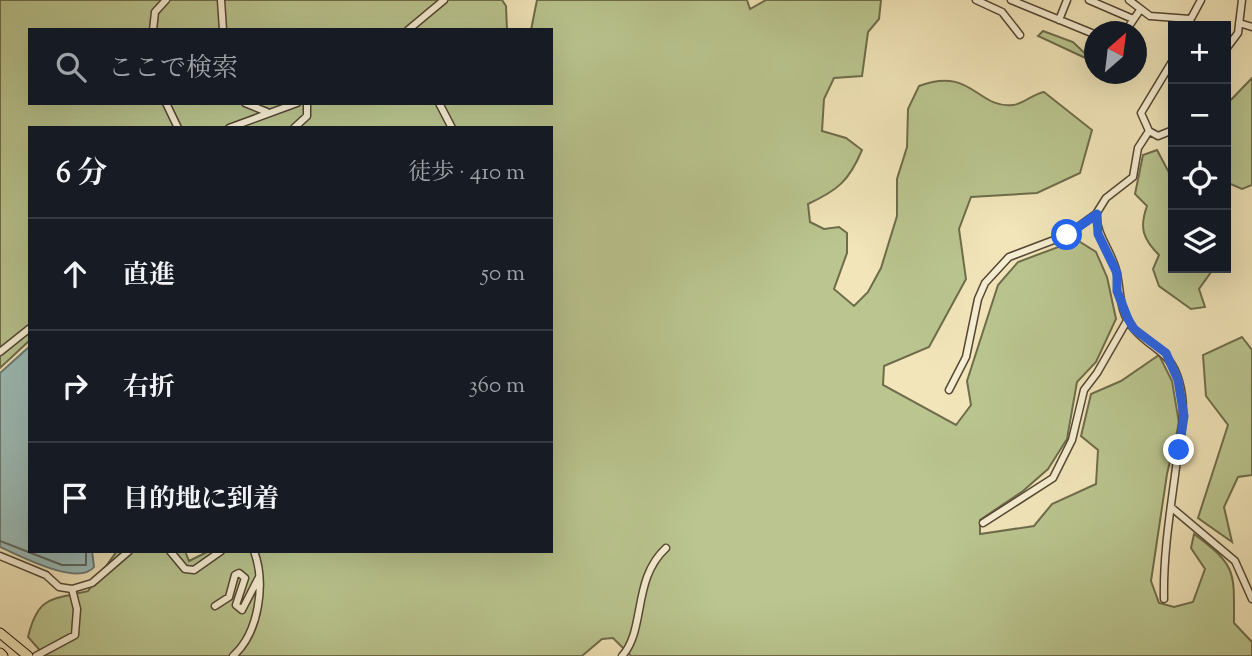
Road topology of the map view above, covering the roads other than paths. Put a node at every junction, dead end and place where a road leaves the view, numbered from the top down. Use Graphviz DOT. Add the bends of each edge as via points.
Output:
graph roads {
  1 [pos="166,0"];
  2 [pos="221,0"];
  3 [pos="444,0"];
  4 [pos="976,0"];
  5 [pos="1011,0"];
  6 [pos="1068,0"];
  7 [pos="1089,0"];
  8 [pos="1129,0"];
  9 [pos="1201,0"];
  10 [pos="1240,1"];
  11 [pos="1140,10"];
  12 [pos="1133,19"];
  13 [pos="1059,20"];
  14 [pos="1174,21"];
  15 [pos="1191,21"];
  16 [pos="1239,23"];
  17 [pos="1252,27"];
  18 [pos="153,28"];
  19 [pos="223,28"];
  20 [pos="410,28"];
  21 [pos="1084,30"];
  22 [pos="1020,34"];
  23 [pos="1231,42"];
  24 [pos="1168,68"];
  25 [pos="167,105"];
  26 [pos="250,105"];
  27 [pos="290,105"];
  28 [pos="307,105"];
  29 [pos="440,105"];
  30 [pos="267,112"];
  31 [pos="177,126"];
  32 [pos="234,126"];
  33 [pos="296,126"];
  34 [pos="451,126"];
  35 [pos="1149,131"];
  36 [pos="1168,132"];
  37 [pos="1097,214"];
  38 [pos="1128,319"];
  39 [pos="28,330"];
  40 [pos="0,352"];
  41 [pos="949,390"];
  42 [pos="1172,508"];
  43 [pos="983,523"];
  44 [pos="666,548"];
  45 [pos="127,553"];
  46 [pos="172,553"];
  47 [pos="218,553"];
  48 [pos="254,553"];
  49 [pos="0,556"];
  50 [pos="259,577"];
  51 [pos="72,589"];
  52 [pos="1164,599"];
  53 [pos="1252,599"];
  54 [pos="215,606"];
  55 [pos="0,633"];
  56 [pos="0,639"];
  57 [pos="25,656"];
  58 [pos="36,656"];
  59 [pos="233,656"];
  60 [pos="622,656"];
  1 -- 18 [label="street" via="155,12"];
  2 -- 19 [label="street"];
  3 -- 20 [label="street"];
  4 -- 22 [label="street" via="1002,12"];
  5 -- 13 [label="street"];
  6 -- 13 [label="street"];
  7 -- 12 [label="street"];
  8 -- 11 [label="street"];
  9 -- 15 [label="street"];
  10 -- 16 [label="street"];
  11 -- 12 [label="street"];
  11 -- 14 [label="street"];
  13 -- 21 [label="street"];
  16 -- 17 [label="street"];
  16 -- 23 [label="street"];
  24 -- 35 [label="street" via="1141,113"];
  25 -- 31 [label="street"];
  26 -- 30 [label="street"];
  27 -- 30 [label="street"];
  28 -- 33 [label="street" via="307,116"];
  29 -- 34 [label="street"];
  30 -- 32 [label="street"];
  35 -- 36 [label="street" via="1158,136"];
  35 -- 37 [label="street" via="1139,148 1133,177 1106,198"];
  37 -- 38 [label="street" via="1098,234 1117,273 1117,291"];
  37 -- 41 [label="street" via="1077,230 1009,257 998,267 978,299 966,357"];
  38 -- 42 [label="street" via="1166,353 1178,380 1184,427"];
  38 -- 43 [label="street" via="1084,390 1072,440 1053,478"];
  39 -- 40 [label="street"];
  42 -- 52 [label="street"];
  42 -- 53 [label="street" via="1235,561"];
  44 -- 60 [label="street" via="649,573 632,640"];
  45 -- 51 [label="street" via="92,583"];
  46 -- 47 [label="street" via="185,569 194,570"];
  48 -- 50 [label="street"];
  49 -- 51 [label="street" via="46,575 59,587"];
  50 -- 54 [label="street" via="242,610 236,605 245,578 239,573 229,597"];
  50 -- 59 [label="street" via="250,636"];
  51 -- 58 [label="street" via="77,609 75,635"];
  55 -- 57 [label="highway"];
  56 -- 57 [label="highway"];
}
